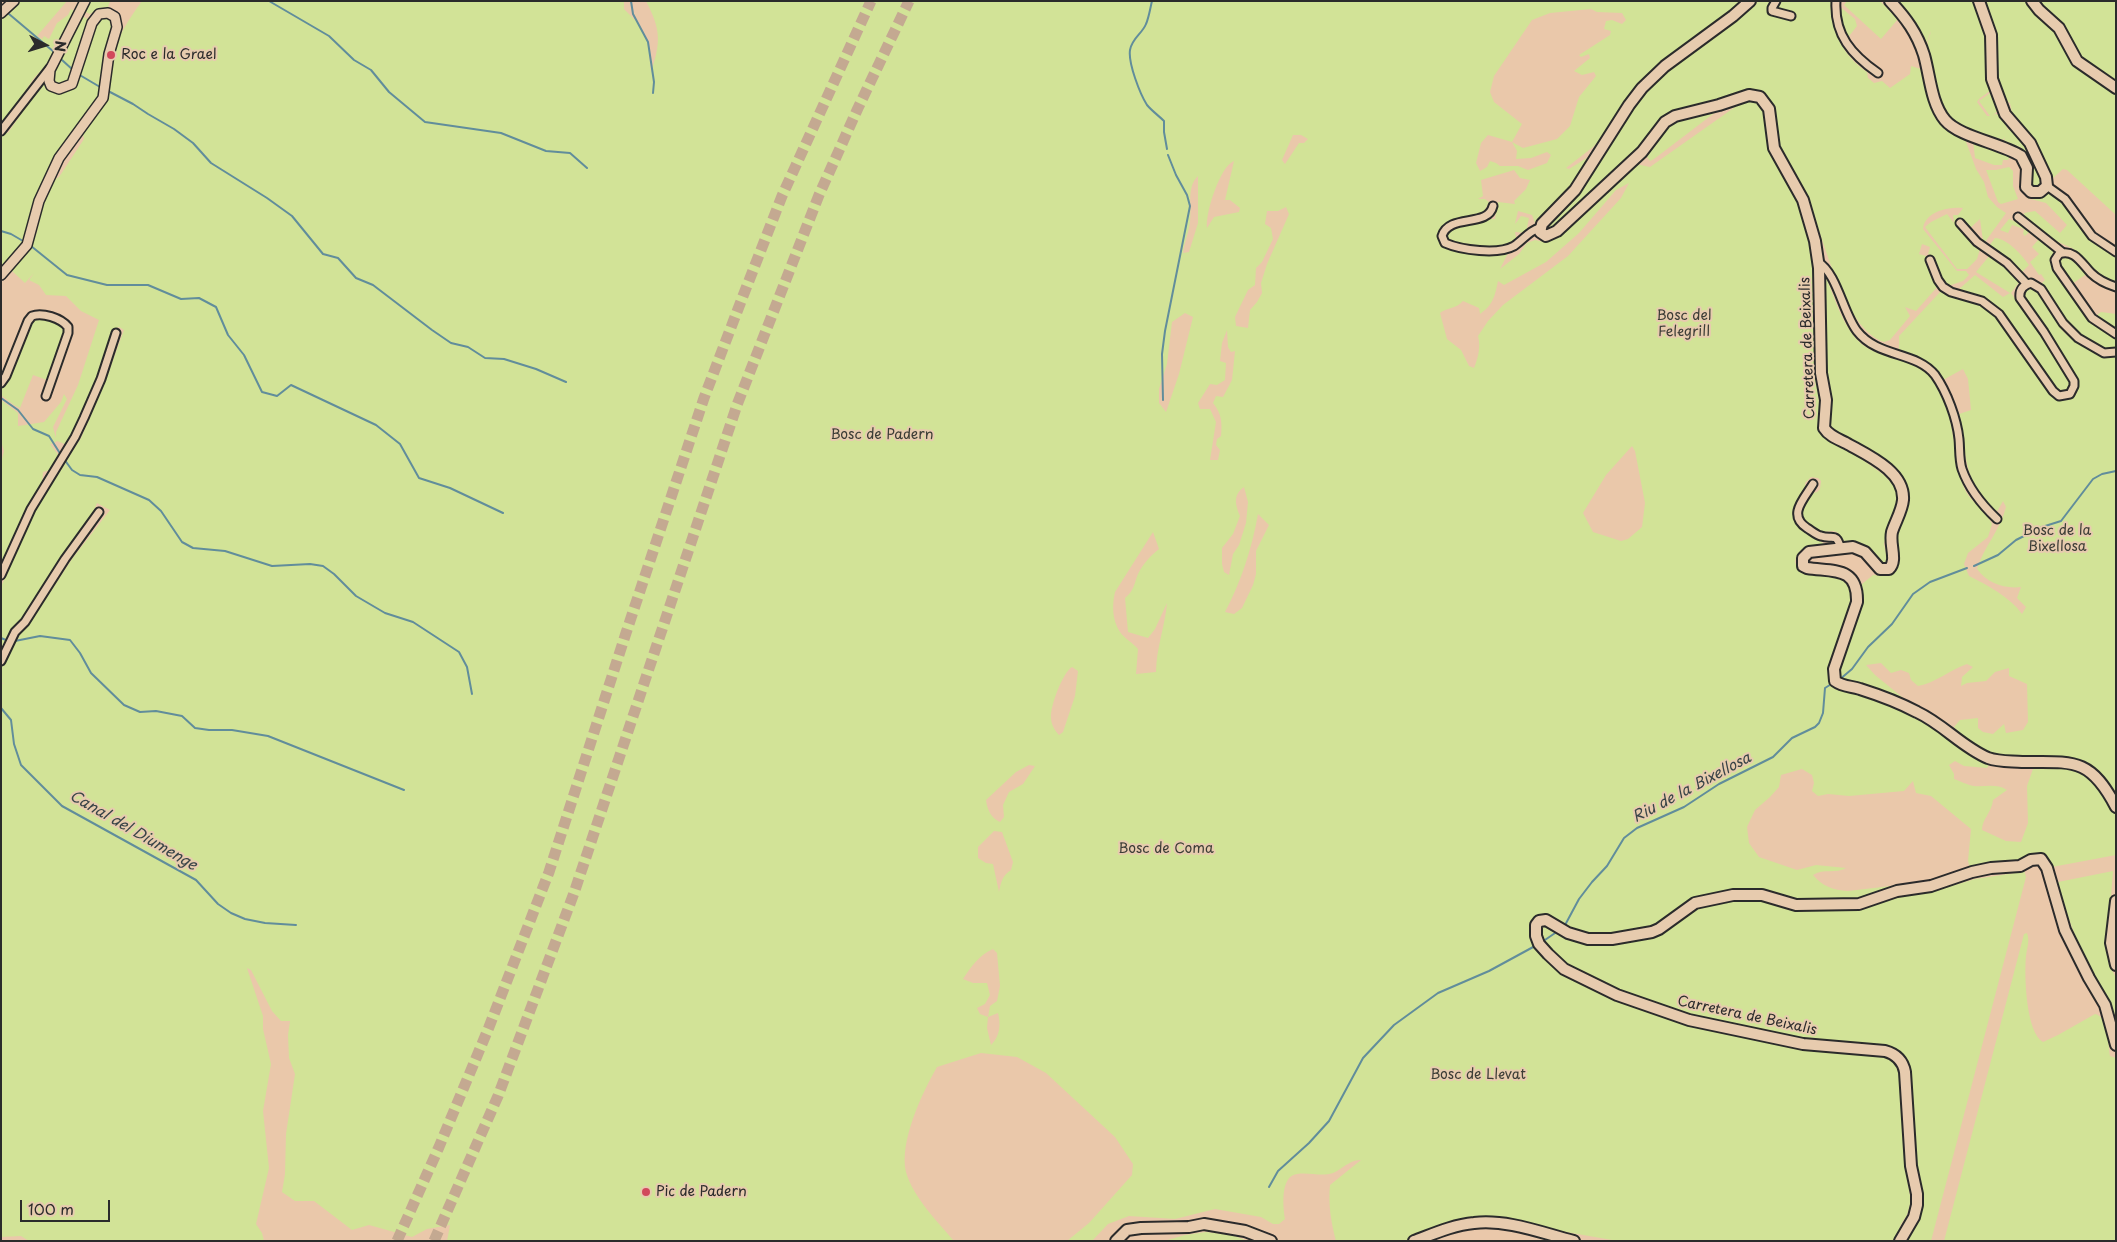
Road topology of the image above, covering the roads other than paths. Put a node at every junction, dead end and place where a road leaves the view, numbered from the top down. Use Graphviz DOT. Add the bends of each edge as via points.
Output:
graph roads {
  1 [pos="14,1"];
  2 [pos="85,1"];
  3 [pos="1750,1"];
  4 [pos="1776,1"];
  5 [pos="1836,1"];
  6 [pos="1890,1"];
  7 [pos="1979,1"];
  8 [pos="2032,1"];
  9 [pos="1,13"];
  10 [pos="1791,16"];
  11 [pos="53,63"];
  12 [pos="1878,73"];
  13 [pos="2116,88"];
  14 [pos="1,131"];
  15 [pos="2047,186"];
  16 [pos="1493,206"];
  17 [pos="2018,217"];
  18 [pos="1960,223"];
  19 [pos="1540,228"];
  20 [pos="2062,252"];
  21 [pos="2116,252"];
  22 [pos="1930,260"];
  23 [pos="1818,262"];
  24 [pos="1,276"];
  25 [pos="2027,284"];
  26 [pos="2116,288"];
  27 [pos="116,333"];
  28 [pos="2116,334"];
  29 [pos="2116,352"];
  30 [pos="1,383"];
  31 [pos="46,396"];
  32 [pos="1813,484"];
  33 [pos="99,512"];
  34 [pos="1997,519"];
  35 [pos="1841,549"];
  36 [pos="1,575"];
  37 [pos="1,661"];
  38 [pos="2116,807"];
  39 [pos="2116,901"];
  40 [pos="2116,965"];
  41 [pos="2116,1045"];
  42 [pos="1116,1241"];
  43 [pos="1271,1241"];
  44 [pos="1414,1241"];
  45 [pos="1574,1241"];
  46 [pos="1900,1241"];
  1 -- 9 [label="street"];
  2 -- 11 [label="street"];
  3 -- 19 [label="main road" via="1665,66 1642,88 1576,190"];
  4 -- 10 [label="street" via="1772,10"];
  5 -- 12 [label="street" via="1838,27 1845,43"];
  6 -- 15 [label="main road" via="1913,28 1936,102 1946,121 1963,132 2021,156 2027,168 2025,183 2029,191 2040,192"];
  7 -- 15 [label="main road" via="1991,35 1991,70 2000,102 2008,119 2030,143"];
  8 -- 13 [label="main road" via="2064,35 2078,61"];
  11 -- 14 [label="street"];
  11 -- 24 [label="street" via="51,86 56,89 69,87 77,73 95,17 104,12 115,17 118,27 109,54 103,98 59,158 39,201 27,245"];
  15 -- 21 [label="street" via="2065,199 2092,236"];
  16 -- 19 [label="street" via="1488,216 1448,228 1442,236 1445,243 1499,252"];
  17 -- 20 [label="street"];
  18 -- 25 [label="street" via="1977,242 2007,263"];
  19 -- 23 [label="main road, Carretera de Beixalis" via="1542,235 1546,236 1557,231 1642,152 1674,116 1756,95 1769,109 1774,148 1803,200"];
  20 -- 26 [label="street" via="2076,256 2097,278"];
  20 -- 28 [label="street" via="2055,260 2057,268 2092,318"];
  22 -- 25 [label="street" via="1943,286 1951,292 1982,301 1999,314 2053,391 2059,396 2066,396 2073,390 2074,381 2020,298 2021,290"];
  23 -- 34 [label="street" via="1827,269 1852,323 1867,342 1918,362 1936,377 1957,427 1965,477 1977,497"];
  23 -- 35 [label="main road, Carretera de Beixalis" via="1821,373 1826,400 1824,428 1892,473 1903,494 1891,536 1893,562 1889,569 1880,569 1860,549"];
  25 -- 29 [label="street" via="2039,287 2062,323 2082,341 2104,353"];
  27 -- 36 [label="street" via="101,379 81,424 31,509"];
  30 -- 31 [label="street" via="28,321 32,316 43,314 68,326"];
  32 -- 35 [label="street" via="1797,517 1820,536 1838,539"];
  33 -- 37 [label="street" via="15,632"];
  35 -- 38 [label="main road, Carretera de Beixalis" via="1809,552 1801,562 1807,568 1844,574 1856,582 1858,602 1834,670 1839,684 1918,712 1987,757 2081,765 2098,779"];
  39 -- 40 [label="main road" via="2111,943"];
  41 -- 46 [label="main road, Carretera de Beixalis" via="2105,1005 2065,930 2047,868 2041,859 2020,866 1972,872 1931,886 1897,890 1859,904 1796,905 1762,895 1733,895 1695,903 1652,932 1612,939 1588,939 1568,933 1546,920 1536,924 1539,944 1564,969 1617,996 1688,1020 1803,1044 1893,1053 1904,1065 1911,1166 1917,1194 1916,1211"];
  42 -- 43 [label="main road" via="1127,1230 1204,1224 1246,1231"];
  44 -- 45 [label="main road" via="1452,1227 1491,1222"];
}
